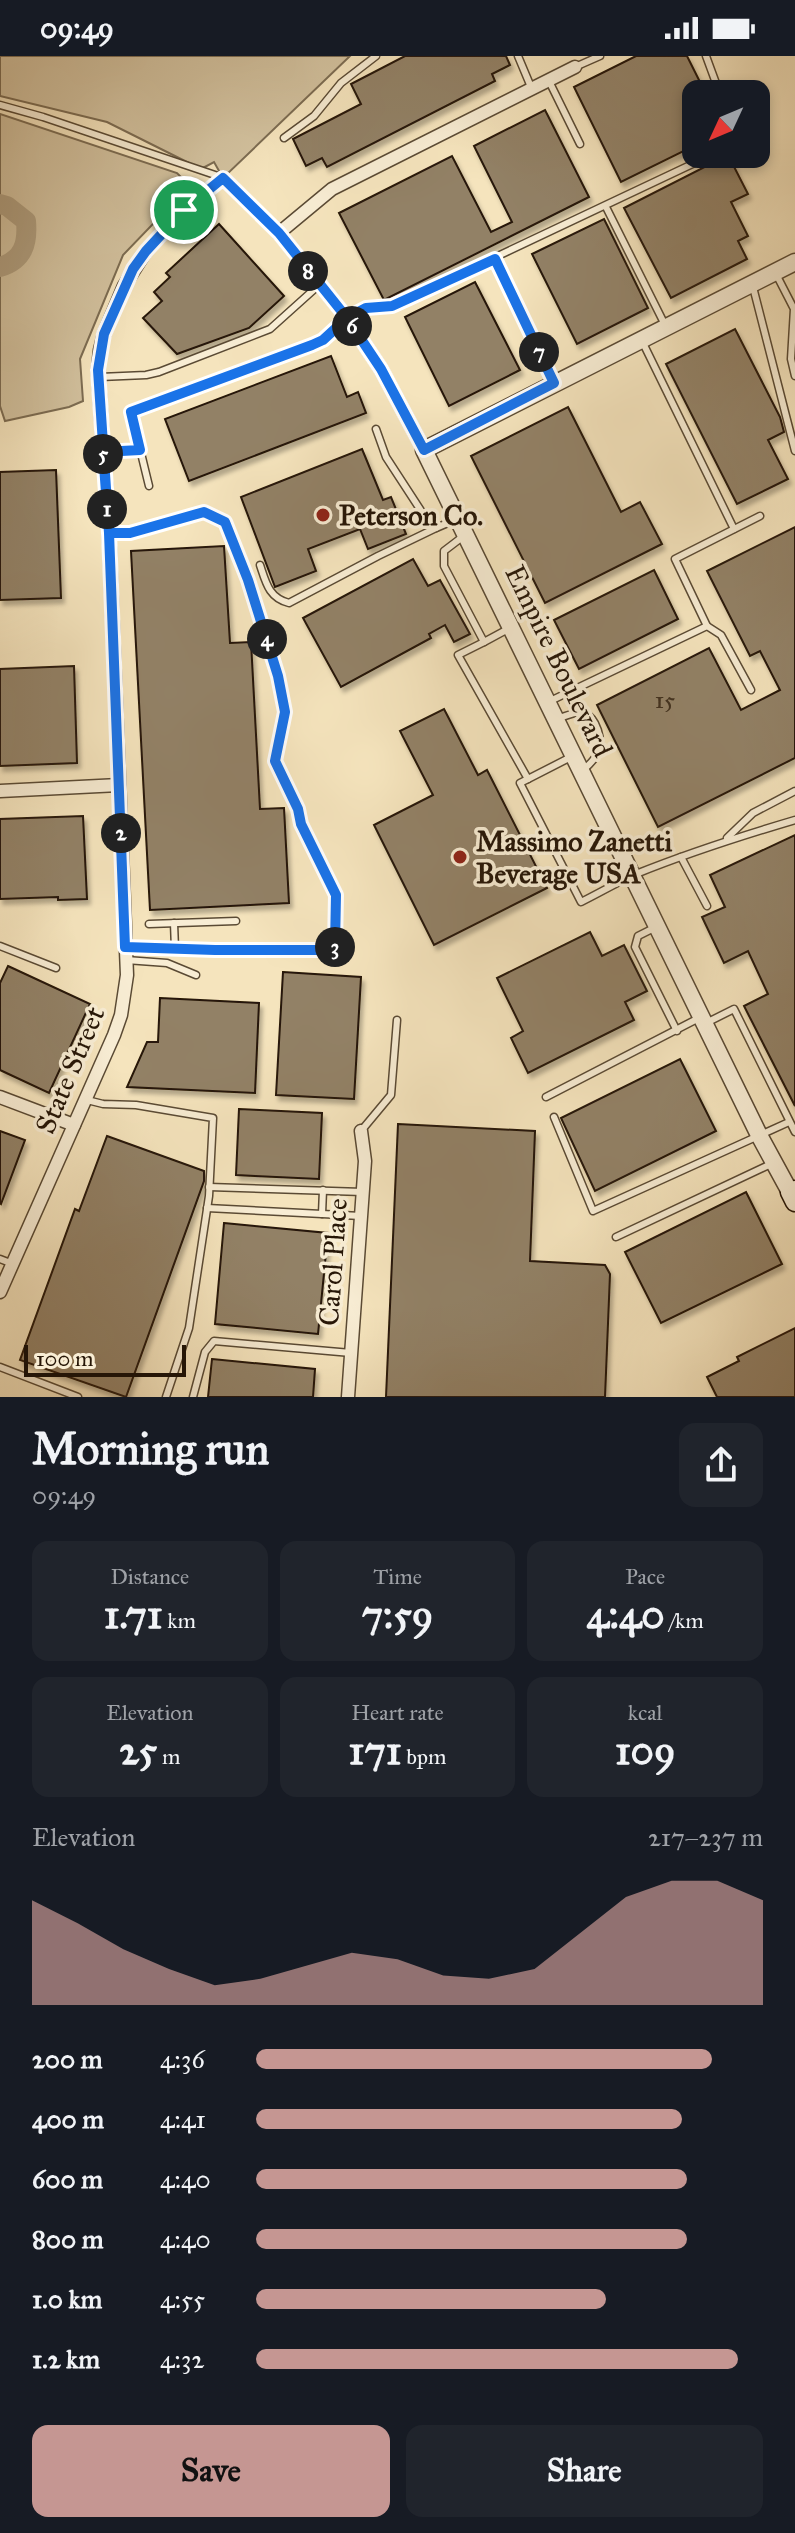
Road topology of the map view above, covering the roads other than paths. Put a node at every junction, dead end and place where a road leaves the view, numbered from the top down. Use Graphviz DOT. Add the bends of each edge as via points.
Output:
graph roads {
  1 [pos="376,56"];
  2 [pos="518,56"];
  3 [pos="600,56"];
  4 [pos="706,56"];
  5 [pos="575,67"];
  6 [pos="548,79"];
  7 [pos="715,80"];
  8 [pos="531,87"];
  9 [pos="0,105"];
  10 [pos="284,138"];
  11 [pos="580,144"];
  12 [pos="685,168"];
  13 [pos="223,178"];
  14 [pos="606,207"];
  15 [pos="279,233"];
  16 [pos="495,259"];
  17 [pos="795,262"];
  18 [pos="775,272"];
  19 [pos="752,283"];
  20 [pos="319,285"];
  21 [pos="347,318"];
  22 [pos="666,327"];
  23 [pos="641,339"];
  24 [pos="795,376"];
  25 [pos="98,377"];
  26 [pos="554,383"];
  27 [pos="376,429"];
  28 [pos="140,450"];
  29 [pos="424,450"];
  30 [pos="795,451"];
  31 [pos="103,452"];
  32 [pos="149,486"];
  33 [pos="760,516"];
  34 [pos="457,519"];
  35 [pos="436,528"];
  36 [pos="734,529"];
  37 [pos="109,533"];
  38 [pos="465,535"];
  39 [pos="260,565"];
  40 [pos="707,626"];
  41 [pos="512,627"];
  42 [pos="484,642"];
  43 [pos="751,690"];
  44 [pos="548,702"];
  45 [pos="557,719"];
  46 [pos="574,756"];
  47 [pos="582,771"];
  48 [pos="528,779"];
  49 [pos="119,785"];
  50 [pos="0,791"];
  51 [pos="795,791"];
  52 [pos="795,820"];
  53 [pos="724,841"];
  54 [pos="681,857"];
  55 [pos="633,876"];
  56 [pos="707,906"];
  57 [pos="236,921"];
  58 [pos="174,923"];
  59 [pos="149,924"];
  60 [pos="658,926"];
  61 [pos="0,946"];
  62 [pos="175,949"];
  63 [pos="126,953"];
  64 [pos="56,968"];
  65 [pos="196,975"];
  66 [pos="397,1020"];
  67 [pos="704,1020"];
  68 [pos="677,1031"];
  69 [pos="0,1097"];
  70 [pos="546,1097"];
  71 [pos="85,1100"];
  72 [pos="554,1117"];
  73 [pos="789,1122"];
  74 [pos="74,1125"];
  75 [pos="361,1131"];
  76 [pos="795,1132"];
  77 [pos="759,1135"];
  78 [pos="775,1162"];
  79 [pos="209,1187"];
  80 [pos="323,1190"];
  81 [pos="363,1192"];
  82 [pos="793,1195"];
  83 [pos="207,1208"];
  84 [pos="322,1214"];
  85 [pos="361,1216"];
  86 [pos="616,1237"];
  87 [pos="6,1262"];
  88 [pos="0,1292"];
  89 [pos="351,1353"];
  90 [pos="0,1367"];
  91 [pos="78,1397"];
  92 [pos="166,1397"];
  93 [pos="193,1397"];
  94 [pos="348,1397"];
  1 -- 10 [label="lane"];
  2 -- 8 [label="lane"];
  3 -- 5 [label="lane"];
  4 -- 7 [label="lane"];
  5 -- 6 [label="street"];
  6 -- 8 [label="street"];
  6 -- 11 [label="lane"];
  8 -- 15 [label="street" via="332,189"];
  9 -- 13 [label="lane"];
  12 -- 14 [label="lane"];
  13 -- 15 [label="street, Empire Boulevard"];
  13 -- 25 [label="street, State Street" via="184,210 133,269 104,334"];
  14 -- 16 [label="lane"];
  14 -- 22 [label="lane"];
  15 -- 20 [label="street, Empire Boulevard"];
  16 -- 21 [label="lane" via="392,306 366,308"];
  16 -- 26 [label="lane"];
  17 -- 18 [label="street"];
  18 -- 19 [label="street"];
  18 -- 24 [label="lane" via="794,309"];
  19 -- 22 [label="street"];
  19 -- 30 [label="lane"];
  20 -- 21 [label="street, Empire Boulevard"];
  20 -- 25 [label="lane" via="270,329 159,372"];
  21 -- 28 [label="lane" via="312,345 131,412"];
  21 -- 29 [label="street, Empire Boulevard"];
  22 -- 23 [label="street"];
  23 -- 26 [label="street"];
  23 -- 36 [label="lane"];
  25 -- 31 [label="street, State Street"];
  26 -- 29 [label="street"];
  27 -- 35 [label="lane" via="386,457"];
  28 -- 31 [label="lane"];
  28 -- 32 [label="lane"];
  29 -- 34 [label="street, Empire Boulevard"];
  31 -- 37 [label="street, State Street"];
  33 -- 36 [label="lane"];
  34 -- 35 [label="lane"];
  34 -- 38 [label="street, Empire Boulevard"];
  35 -- 39 [label="lane" via="289,603 272,594"];
  36 -- 40 [label="lane" via="675,559"];
  37 -- 49 [label="street, State Street"];
  37 -- 62 [label="lane" via="130,533 204,512 225,522 278,676 285,712 275,761 336,895 335,946 328,950"];
  38 -- 41 [label="street, Empire Boulevard"];
  38 -- 42 [label="lane" via="444,551 444,566"];
  40 -- 43 [label="lane" via="721,635"];
  40 -- 44 [label="lane"];
  41 -- 42 [label="lane"];
  41 -- 44 [label="street, Empire Boulevard"];
  42 -- 48 [label="lane" via="458,655"];
  44 -- 45 [label="street, Empire Boulevard"];
  45 -- 46 [label="street, Empire Boulevard"];
  45 -- 47 [label="lane" via="585,713 593,721 599,751"];
  46 -- 47 [label="street, Empire Boulevard"];
  46 -- 48 [label="lane"];
  47 -- 55 [label="street, Empire Boulevard"];
  48 -- 55 [label="lane" via="520,783 581,902"];
  49 -- 50 [label="street"];
  49 -- 63 [label="street, State Street"];
  51 -- 53 [label="lane" via="753,813"];
  52 -- 53 [label="lane"];
  53 -- 54 [label="lane"];
  54 -- 55 [label="lane"];
  54 -- 56 [label="lane"];
  55 -- 60 [label="street, Empire Boulevard"];
  57 -- 58 [label="lane"];
  58 -- 59 [label="lane"];
  58 -- 62 [label="lane"];
  60 -- 67 [label="street, Empire Boulevard"];
  60 -- 68 [label="lane" via="638,936 635,947"];
  61 -- 64 [label="lane"];
  62 -- 63 [label="lane"];
  63 -- 65 [label="lane"];
  63 -- 71 [label="street, State Street" via="121,1015"];
  66 -- 75 [label="lane" via="391,1095"];
  67 -- 68 [label="lane"];
  67 -- 73 [label="lane" via="734,1009"];
  67 -- 77 [label="street, Empire Boulevard"];
  68 -- 70 [label="lane"];
  69 -- 74 [label="street"];
  71 -- 74 [label="street, State Street"];
  71 -- 79 [label="lane" via="213,1118"];
  72 -- 77 [label="lane" via="593,1211"];
  73 -- 76 [label="lane"];
  73 -- 77 [label="lane"];
  74 -- 87 [label="street, State Street"];
  75 -- 81 [label="street, Carol Place"];
  77 -- 78 [label="street, Empire Boulevard"];
  78 -- 82 [label="street, Empire Boulevard"];
  78 -- 86 [label="lane"];
  79 -- 80 [label="lane"];
  79 -- 83 [label="lane"];
  80 -- 81 [label="lane"];
  80 -- 84 [label="lane"];
  81 -- 85 [label="street, Carol Place"];
  83 -- 84 [label="lane"];
  83 -- 92 [label="lane" via="189,1328"];
  84 -- 85 [label="lane"];
  85 -- 89 [label="street, Carol Place"];
  87 -- 88 [label="street, State Street"];
  89 -- 93 [label="lane" via="214,1341 205,1352"];
  89 -- 94 [label="street, Carol Place"];
  90 -- 91 [label="lane"];
}
